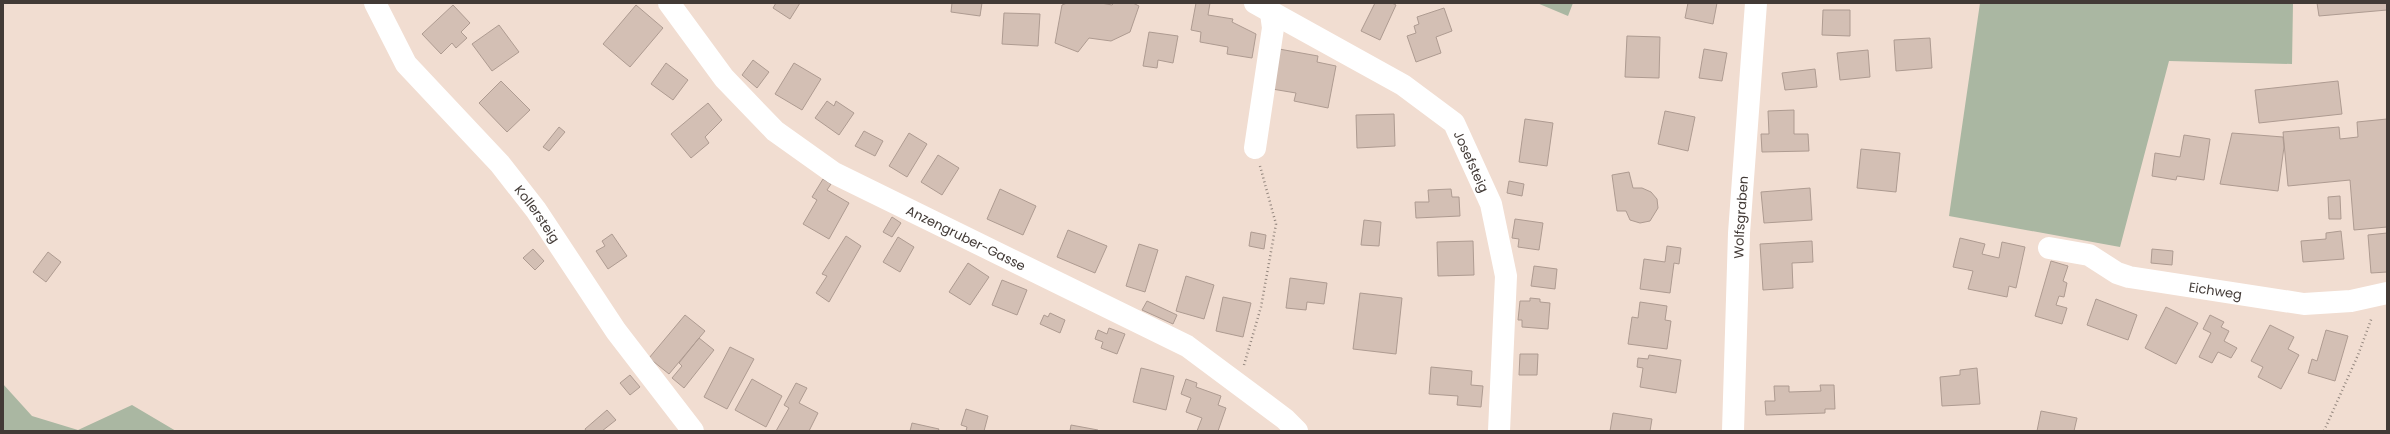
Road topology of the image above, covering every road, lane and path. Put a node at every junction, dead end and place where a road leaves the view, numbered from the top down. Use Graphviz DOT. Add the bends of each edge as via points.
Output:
graph roads {
  1 [pos="376,3"];
  2 [pos="669,3"];
  3 [pos="1756,3"];
  4 [pos="1263,8"];
  5 [pos="1255,148"];
  6 [pos="2049,248"];
  7 [pos="2381,295"];
  8 [pos="1238,384"];
  9 [pos="693,431"];
  10 [pos="1297,431"];
  11 [pos="1499,431"];
  12 [pos="1733,431"];
  13 [pos="2324,431"];
  1 -- 9 [label="street, Kollersteig" via="406,64 500,164 536,210 616,331"];
  2 -- 8 [label="street, Anzengruber-Gasse" via="724,78 775,131 834,173 1187,346"];
  3 -- 12 [label="street, Wolfsgraben" via="1739,233"];
  4 -- 5 [label="street" via="1273,28"];
  4 -- 11 [label="street, Josefsteig" via="1403,85 1454,123 1491,204 1506,276"];
  5 -- 8 [label="path" via="1276,224 1261,307"];
  6 -- 7 [label="street, Eichweg" via="2089,255 2130,278 2304,304 2326,304"];
  7 -- 13 [label="path"];
  8 -- 10 [label="street, Anzengruber-Gasse"];
}
